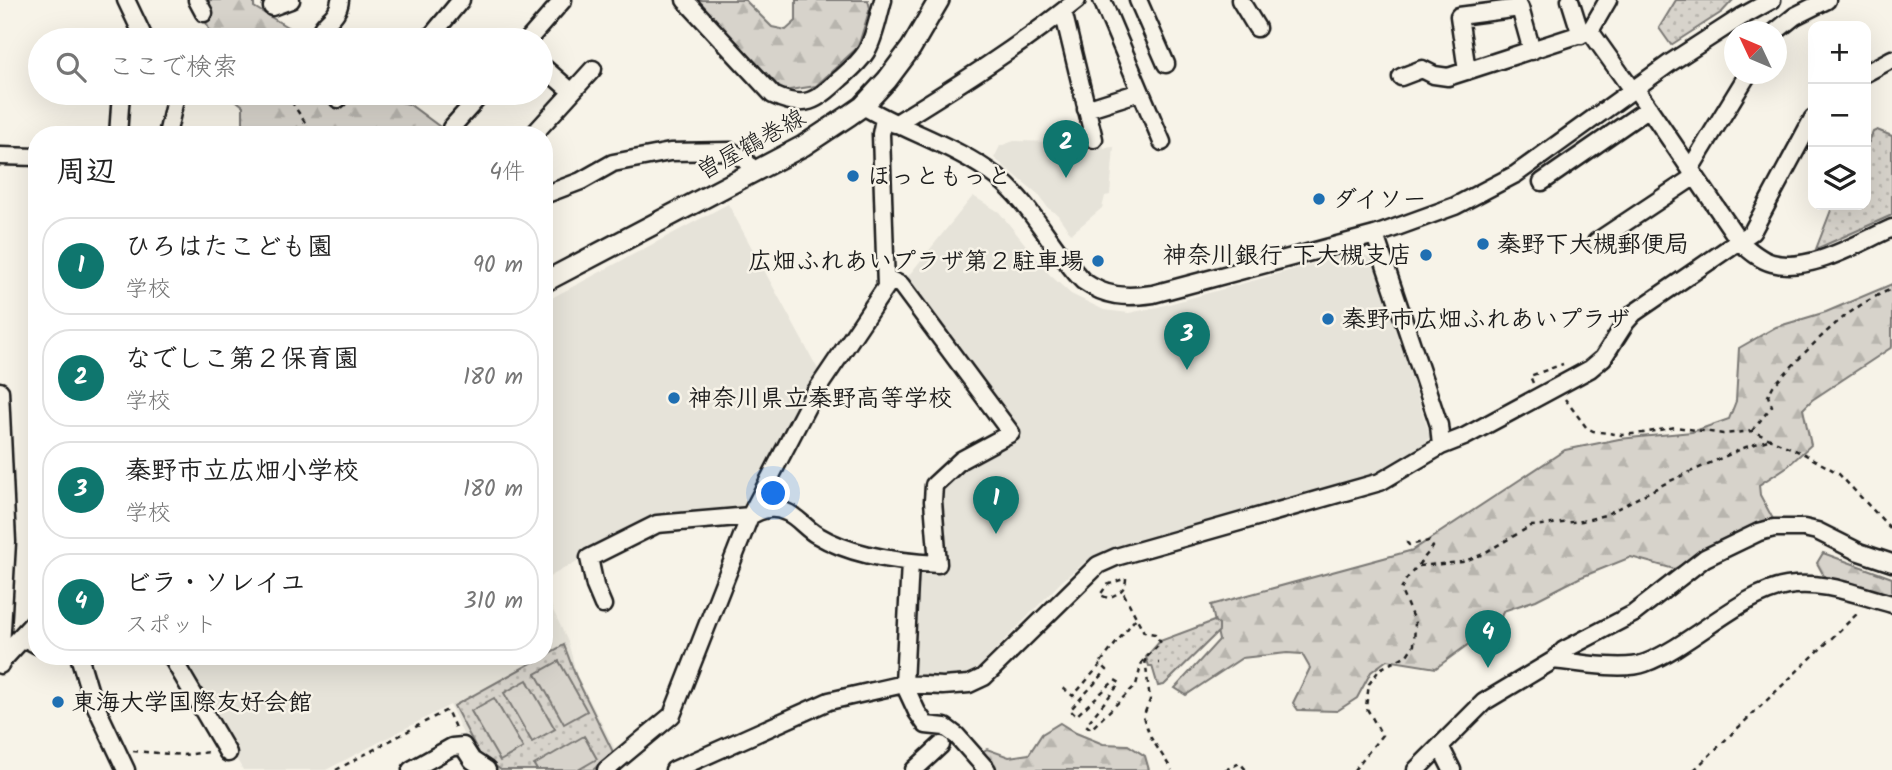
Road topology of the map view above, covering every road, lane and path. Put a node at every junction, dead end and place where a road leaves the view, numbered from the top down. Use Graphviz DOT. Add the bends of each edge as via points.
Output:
graph roads {
  1 [pos="126,0"];
  2 [pos="291,0"];
  3 [pos="340,0"];
  4 [pos="461,0"];
  5 [pos="563,0"];
  6 [pos="685,0"];
  7 [pos="883,0"];
  8 [pos="939,0"];
  9 [pos="1077,0"];
  10 [pos="1102,0"];
  11 [pos="1138,0"];
  12 [pos="1240,0"];
  13 [pos="1570,0"];
  14 [pos="1608,0"];
  15 [pos="1748,0"];
  16 [pos="1772,0"];
  17 [pos="1827,0"];
  18 [pos="272,7"];
  19 [pos="1063,11"];
  20 [pos="1741,17"];
  21 [pos="1787,22"];
  22 [pos="139,28"];
  23 [pos="322,28"];
  24 [pos="438,28"];
  25 [pos="538,28"];
  26 [pos="1257,28"];
  27 [pos="1585,33"];
  28 [pos="1532,51"];
  29 [pos="1892,60"];
  30 [pos="1166,64"];
  31 [pos="593,69"];
  32 [pos="1871,70"];
  33 [pos="1467,71"];
  34 [pos="553,75"];
  35 [pos="1401,77"];
  36 [pos="1742,84"];
  37 [pos="1633,89"];
  38 [pos="572,92"];
  39 [pos="1140,92"];
  40 [pos="120,105"];
  41 [pos="174,105"];
  42 [pos="294,105"];
  43 [pos="468,105"];
  44 [pos="863,106"];
  45 [pos="1649,108"];
  46 [pos="1086,109"];
  47 [pos="889,122"];
  48 [pos="119,126"];
  49 [pos="169,126"];
  50 [pos="307,126"];
  51 [pos="453,126"];
  52 [pos="541,126"];
  53 [pos="1808,127"];
  54 [pos="1094,139"];
  55 [pos="1162,142"];
  56 [pos="0,156"];
  57 [pos="28,157"];
  58 [pos="754,172"];
  59 [pos="1693,173"];
  60 [pos="1542,182"];
  61 [pos="553,192"];
  62 [pos="1892,228"];
  63 [pos="1375,235"];
  64 [pos="1596,242"];
  65 [pos="1740,242"];
  66 [pos="553,277"];
  67 [pos="886,278"];
  68 [pos="1892,289"];
  69 [pos="1556,388"];
  70 [pos="0,391"];
  71 [pos="1752,431"];
  72 [pos="1770,439"];
  73 [pos="1441,446"];
  74 [pos="750,516"];
  75 [pos="1892,530"];
  76 [pos="1404,539"];
  77 [pos="910,562"];
  78 [pos="1892,563"];
  79 [pos="1419,566"];
  80 [pos="1119,593"];
  81 [pos="1872,599"];
  82 [pos="1892,604"];
  83 [pos="603,605"];
  84 [pos="1136,618"];
  85 [pos="28,642"];
  86 [pos="1145,659"];
  87 [pos="1554,660"];
  88 [pos="0,661"];
  89 [pos="1101,664"];
  90 [pos="82,665"];
  91 [pos="176,665"];
  92 [pos="0,667"];
  93 [pos="904,684"];
  94 [pos="1063,688"];
  95 [pos="942,745"];
  96 [pos="463,746"];
  97 [pos="1440,746"];
  98 [pos="115,749"];
  99 [pos="228,753"];
  100 [pos="126,770"];
  101 [pos="335,770"];
  102 [pos="411,770"];
  103 [pos="487,770"];
  104 [pos="606,770"];
  105 [pos="674,770"];
  106 [pos="914,770"];
  107 [pos="987,770"];
  108 [pos="1172,770"];
  109 [pos="1225,770"];
  110 [pos="1246,770"];
  111 [pos="1354,770"];
  112 [pos="1416,770"];
  113 [pos="1452,770"];
  114 [pos="1694,770"];
  1 -- 22 [label="street"];
  2 -- 18 [label="street"];
  3 -- 23 [label="street" via="339,11"];
  4 -- 24 [label="street"];
  5 -- 25 [label="street"];
  6 -- 7 [label="street" via="773,94 803,103 820,98 860,61"];
  8 -- 44 [label="main road, 曽屋鶴巻線" via="911,48"];
  9 -- 19 [label="street"];
  10 -- 39 [label="street"];
  11 -- 30 [label="street"];
  12 -- 26 [label="street"];
  13 -- 27 [label="street"];
  14 -- 27 [label="street"];
  15 -- 20 [label="street"];
  16 -- 20 [label="street"];
  17 -- 21 [label="street"];
  19 -- 46 [label="street"];
  19 -- 47 [label="street" via="991,64"];
  20 -- 37 [label="street"];
  27 -- 28 [label="street"];
  27 -- 37 [label="street"];
  28 -- 33 [label="street"];
  28 -- 33 [label="street" via="1520,8 1459,16"];
  29 -- 32 [label="street"];
  31 -- 38 [label="street"];
  33 -- 35 [label="street" via="1448,77 1422,69"];
  34 -- 38 [label="street"];
  36 -- 59 [label="street"];
  37 -- 45 [label="street"];
  37 -- 63 [label="street" via="1516,174 1455,206"];
  38 -- 52 [label="street"];
  39 -- 46 [label="street"];
  39 -- 55 [label="street"];
  40 -- 48 [label="street"];
  41 -- 49 [label="street"];
  42 -- 50 [label="path"];
  43 -- 51 [label="street"];
  44 -- 47 [label="street"];
  44 -- 58 [label="main road, 曽屋鶴巻線"];
  45 -- 59 [label="street"];
  45 -- 60 [label="street"];
  46 -- 54 [label="street"];
  47 -- 63 [label="street" via="998,177 1072,269 1096,290 1111,295 1153,294"];
  47 -- 67 [label="street" via="881,134"];
  53 -- 65 [label="street" via="1752,232"];
  56 -- 57 [label="street"];
  58 -- 61 [label="street" via="731,151 670,152 613,163"];
  58 -- 66 [label="main road, 曽屋鶴巻線"];
  59 -- 64 [label="street"];
  59 -- 65 [label="street"];
  62 -- 65 [label="street" via="1814,262 1790,265 1771,263"];
  63 -- 73 [label="street" via="1439,425"];
  65 -- 69 [label="street" via="1634,313 1603,358"];
  67 -- 74 [label="street" via="886,287 813,397"];
  67 -- 77 [label="street" via="901,285 1011,433 961,460 934,485 938,564"];
  68 -- 71 [label="path" via="1827,329 1773,386 1768,396 1772,406"];
  69 -- 71 [label="path" via="1593,431 1622,435 1676,426 1723,434"];
  69 -- 73 [label="street"];
  70 -- 88 [label="street" via="8,542"];
  71 -- 72 [label="path"];
  72 -- 75 [label="path" via="1838,472"];
  72 -- 79 [label="path" via="1670,481 1605,515 1531,526 1462,562"];
  73 -- 93 [label="street" via="1380,482 1115,557 1098,565 984,677 943,687"];
  74 -- 77 [label="street" via="763,508 787,512 817,535 852,550"];
  74 -- 83 [label="street" via="657,524 589,558"];
  74 -- 104 [label="street" via="671,715"];
  76 -- 79 [label="path" via="1409,545 1429,541 1433,547"];
  77 -- 93 [label="street"];
  78 -- 87 [label="street" via="1804,528 1759,532 1705,558 1649,603"];
  79 -- 111 [label="path" via="1401,591 1415,623 1414,645 1380,669 1368,684 1366,707 1382,735"];
  80 -- 80 [label="path" via="1108,598 1100,595 1109,581 1126,578"];
  80 -- 84 [label="path" via="1124,594"];
  81 -- 82 [label="street"];
  81 -- 87 [label="street" via="1819,584 1785,586 1758,596 1644,664"];
  81 -- 114 [label="path"];
  84 -- 86 [label="path" via="1144,632 1155,634 1161,643"];
  84 -- 89 [label="path"];
  85 -- 88 [label="main road"];
  86 -- 89 [label="path" via="1136,685 1090,729 1086,725 1120,684 1115,680 1076,716 1070,710 1107,670"];
  86 -- 108 [label="path" via="1150,699 1143,717"];
  87 -- 97 [label="street" via="1484,702"];
  88 -- 92 [label="street"];
  89 -- 94 [label="path" via="1073,696"];
  90 -- 98 [label="street"];
  91 -- 99 [label="street"];
  93 -- 105 [label="street" via="829,701"];
  93 -- 107 [label="street" via="926,725 945,727"];
  95 -- 106 [label="street"];
  96 -- 101 [label="path" via="447,710"];
  96 -- 102 [label="street" via="452,747"];
  96 -- 103 [label="street" via="472,760"];
  97 -- 112 [label="street"];
  97 -- 113 [label="street"];
  98 -- 99 [label="path" via="183,755"];
  98 -- 100 [label="street"];
  109 -- 110 [label="path" via="1240,763"];
}
